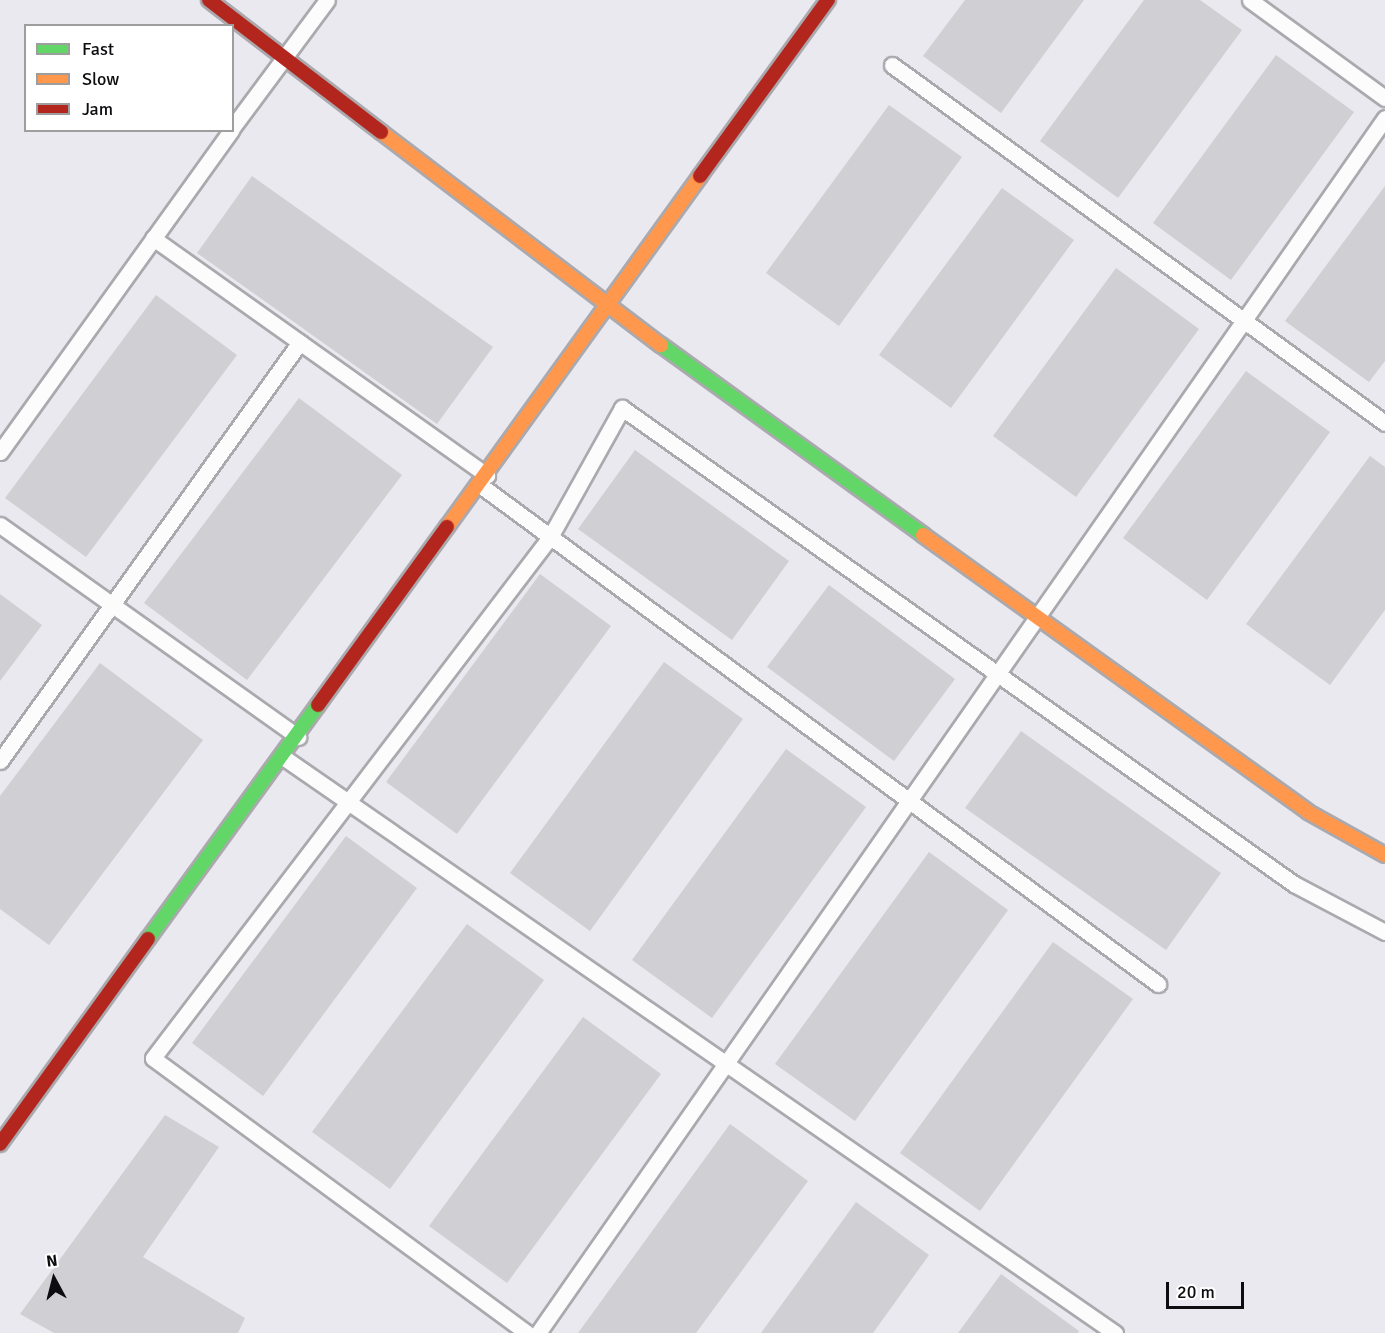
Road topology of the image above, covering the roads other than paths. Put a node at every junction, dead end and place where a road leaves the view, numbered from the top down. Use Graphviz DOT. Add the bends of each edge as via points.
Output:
graph roads {
  1 [pos="209,0"];
  2 [pos="327,0"];
  3 [pos="828,0"];
  4 [pos="1250,0"];
  5 [pos="283,57"];
  6 [pos="891,65"];
  7 [pos="1385,98"];
  8 [pos="1385,118"];
  9 [pos="234,126"];
  10 [pos="230,132"];
  11 [pos="153,238"];
  12 [pos="608,307"];
  13 [pos="1244,320"];
  14 [pos="300,342"];
  15 [pos="1385,423"];
  16 [pos="0,452"];
  17 [pos="484,480"];
  18 [pos="0,525"];
  19 [pos="550,537"];
  20 [pos="112,605"];
  21 [pos="1037,617"];
  22 [pos="996,675"];
  23 [pos="298,737"];
  24 [pos="283,757"];
  25 [pos="0,761"];
  26 [pos="347,801"];
  27 [pos="909,801"];
  28 [pos="1385,855"];
  29 [pos="1385,932"];
  30 [pos="1158,984"];
  31 [pos="725,1063"];
  32 [pos="0,1144"];
  33 [pos="527,1333"];
  34 [pos="538,1333"];
  35 [pos="1115,1333"];
  1 -- 5 [label="street"];
  2 -- 5 [label="lane"];
  3 -- 12 [label="street"];
  4 -- 7 [label="lane"];
  5 -- 9 [label="lane"];
  5 -- 12 [label="street"];
  6 -- 13 [label="lane"];
  8 -- 13 [label="lane"];
  10 -- 11 [label="lane"];
  11 -- 14 [label="lane"];
  11 -- 16 [label="lane"];
  12 -- 17 [label="street"];
  12 -- 21 [label="street"];
  13 -- 15 [label="lane"];
  13 -- 21 [label="lane"];
  14 -- 17 [label="lane"];
  14 -- 20 [label="lane"];
  17 -- 19 [label="lane"];
  17 -- 23 [label="street"];
  18 -- 20 [label="lane"];
  19 -- 22 [label="lane" via="622,408"];
  19 -- 26 [label="lane"];
  19 -- 27 [label="lane"];
  20 -- 23 [label="lane"];
  20 -- 25 [label="lane"];
  21 -- 22 [label="lane"];
  21 -- 28 [label="street" via="1308,812"];
  22 -- 27 [label="lane"];
  22 -- 29 [label="lane" via="1294,884"];
  23 -- 24 [label="street"];
  24 -- 26 [label="lane"];
  24 -- 32 [label="street"];
  26 -- 31 [label="lane"];
  26 -- 33 [label="lane" via="153,1058"];
  27 -- 30 [label="lane"];
  27 -- 31 [label="lane"];
  31 -- 34 [label="lane"];
  31 -- 35 [label="lane"];
}
